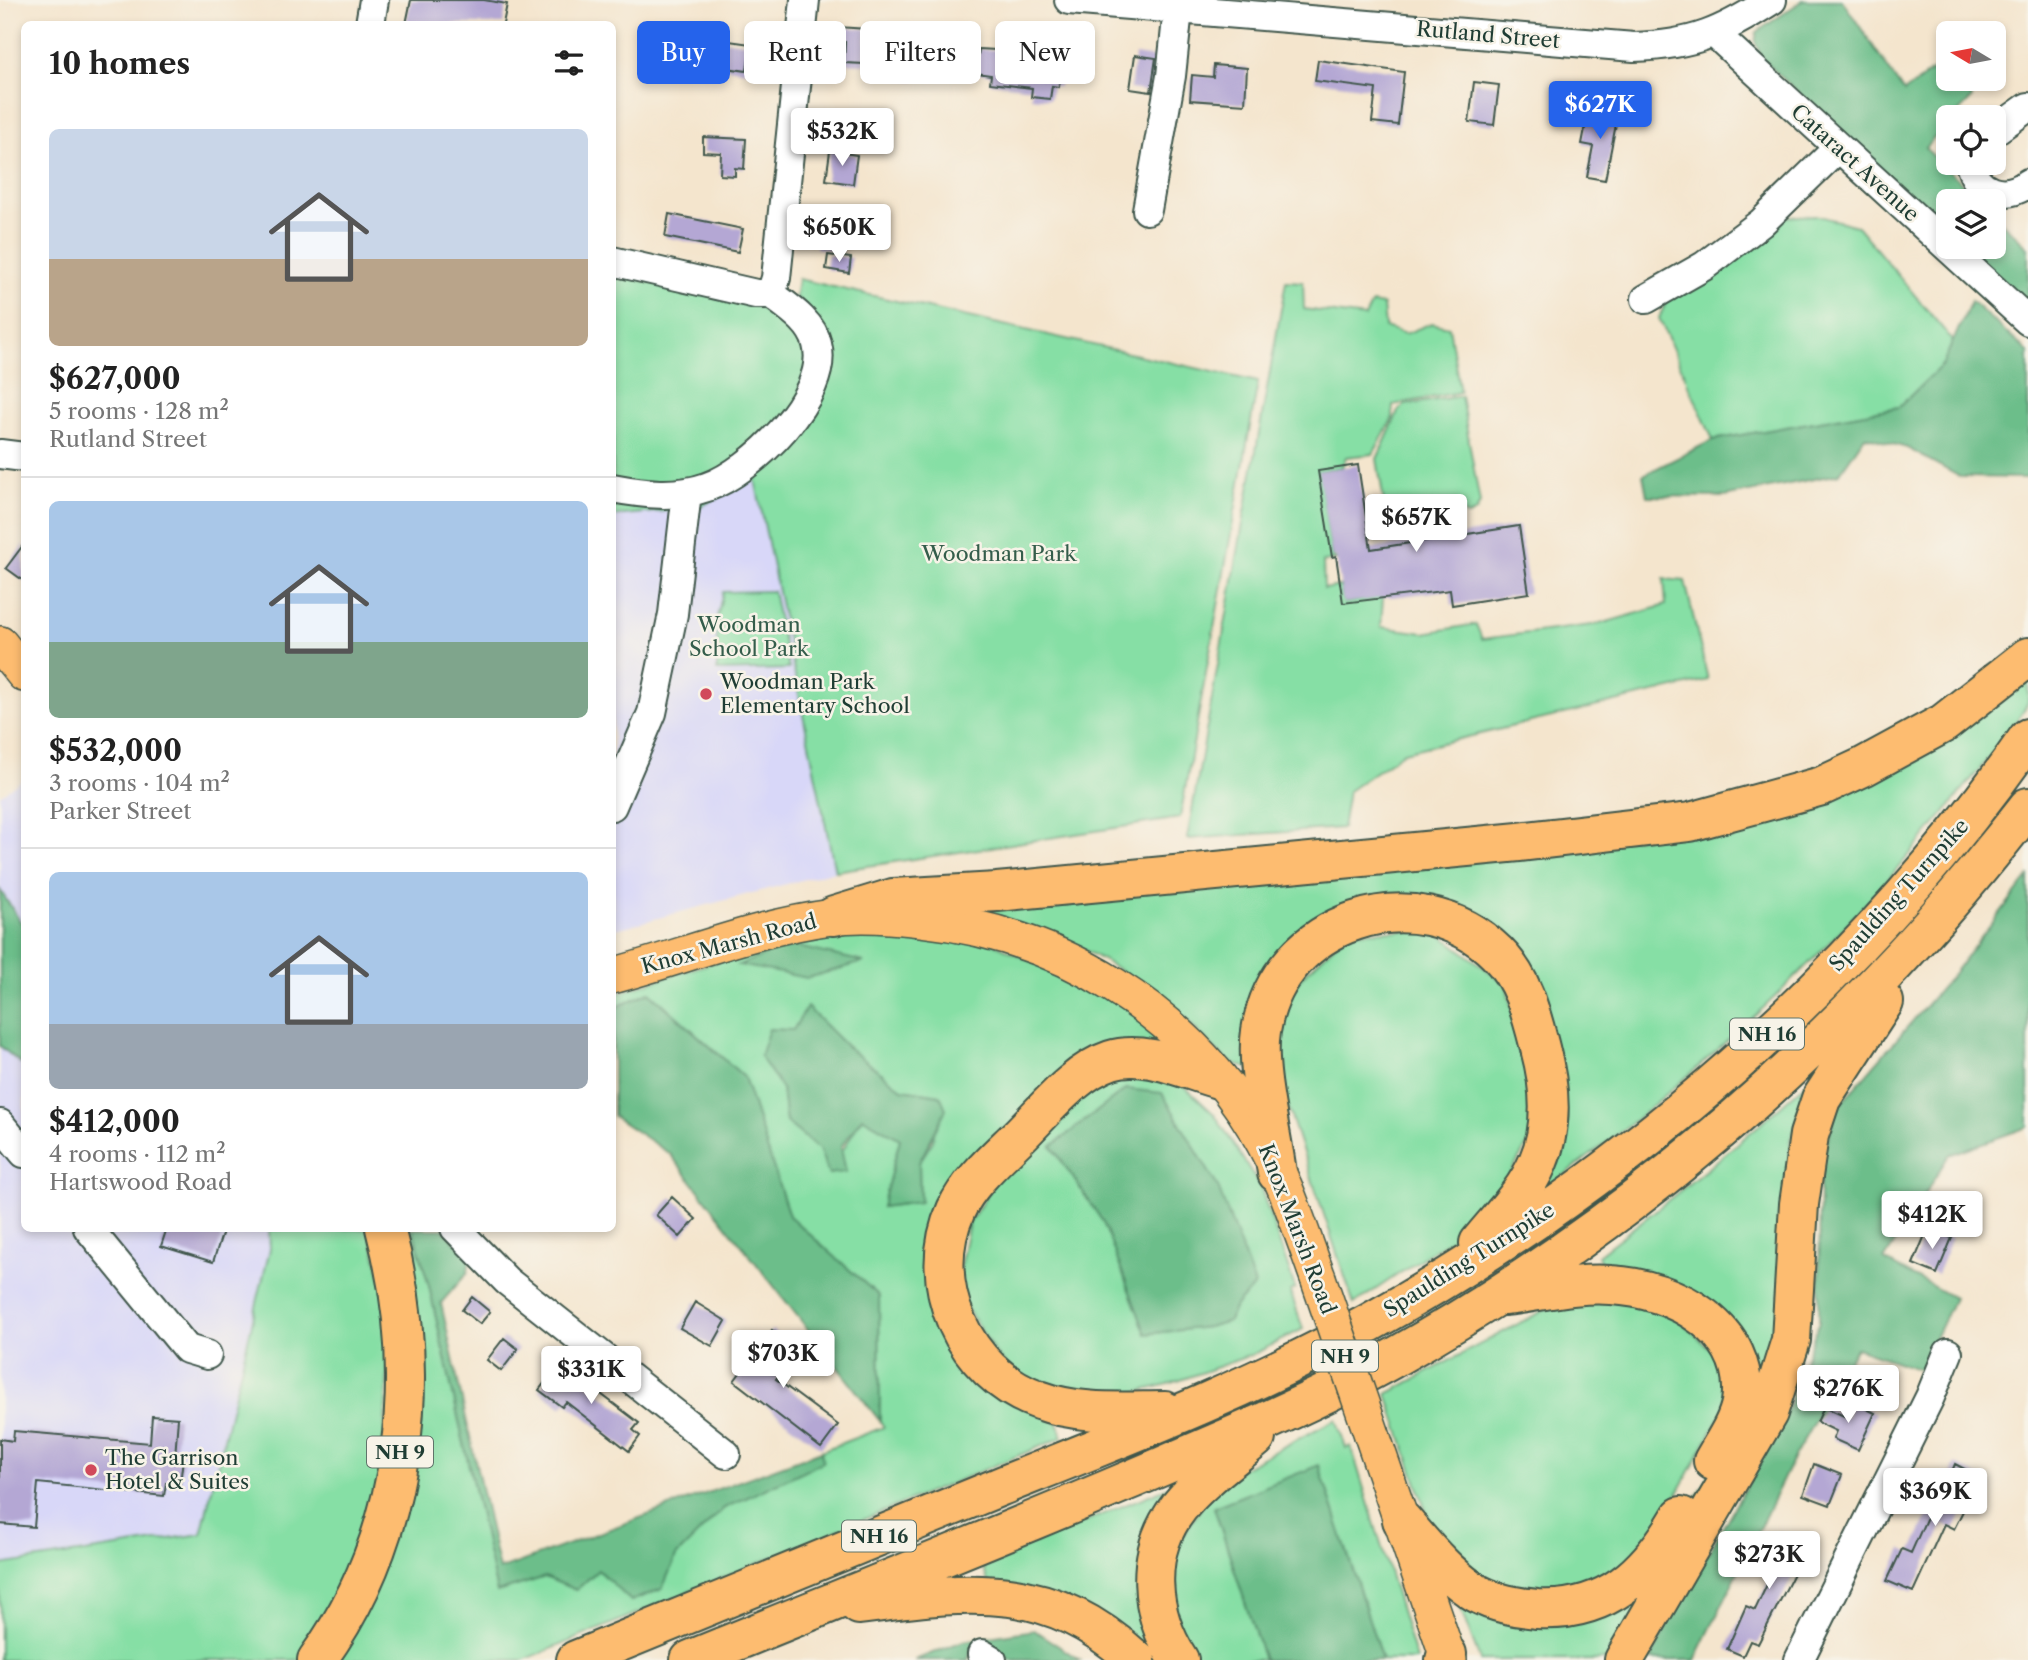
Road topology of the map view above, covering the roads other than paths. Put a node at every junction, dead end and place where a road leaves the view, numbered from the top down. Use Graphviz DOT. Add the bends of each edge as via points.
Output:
graph roads {
  1 [pos="374,0"];
  2 [pos="805,0"];
  3 [pos="1069,0"];
  4 [pos="1772,0"];
  5 [pos="1178,9"];
  6 [pos="370,21"];
  7 [pos="1714,33"];
  8 [pos="2028,107"];
  9 [pos="2006,123"];
  10 [pos="1838,148"];
  11 [pos="1972,175"];
  12 [pos="2028,183"];
  13 [pos="1147,210"];
  14 [pos="616,262"];
  15 [pos="771,294"];
  16 [pos="1646,299"];
  17 [pos="2028,321"];
  18 [pos="0,454"];
  19 [pos="21,457"];
  20 [pos="616,489"];
  21 [pos="687,492"];
  22 [pos="0,644"];
  23 [pos="2028,657"];
  24 [pos="21,670"];
  25 [pos="2028,738"];
  26 [pos="616,797"];
  27 [pos="2028,807"];
  28 [pos="834,916"];
  29 [pos="1934,924"];
  30 [pos="616,975"];
  31 [pos="1218,1079"];
  32 [pos="0,1124"];
  33 [pos="21,1149"];
  34 [pos="1278,1173"];
  35 [pos="91,1232"];
  36 [pos="386,1232"];
  37 [pos="459,1232"];
  38 [pos="1452,1274"];
  39 [pos="1496,1298"];
  40 [pos="1948,1353"];
  41 [pos="207,1355"];
  42 [pos="1181,1412"];
  43 [pos="1284,1413"];
  44 [pos="726,1454"];
  45 [pos="1402,1520"];
  46 [pos="809,1611"];
  47 [pos="1447,1658"];
  48 [pos="317,1660"];
  49 [pos="576,1660"];
  50 [pos="690,1660"];
  51 [pos="1136,1660"];
  52 [pos="1179,1660"];
  53 [pos="1624,1660"];
  54 [pos="1799,1660"];
  1 -- 6 [label="street"];
  2 -- 15 [label="street"];
  3 -- 5 [label="street, Rutland Street"];
  4 -- 7 [label="street, Rutland Street"];
  5 -- 7 [label="street, Rutland Street" via="1634,47 1686,43"];
  5 -- 13 [label="street"];
  7 -- 10 [label="street, Cataract Avenue"];
  8 -- 9 [label="street"];
  10 -- 16 [label="street" via="1761,223 1704,266"];
  10 -- 17 [label="street, Cataract Avenue"];
  11 -- 12 [label="street" via="1991,192 2006,193"];
  14 -- 15 [label="street"];
  15 -- 21 [label="street" via="809,328 817,342 820,357 813,388 741,470"];
  18 -- 19 [label="street"];
  20 -- 21 [label="street" via="667,495"];
  21 -- 26 [label="street" via="673,614 652,713"];
  22 -- 24 [label="main road"];
  23 -- 28 [label="highway" via="1944,723 1863,767 1822,786 1690,822 1505,844 893,898"];
  25 -- 38 [label="highway, Spaulding Turnpike / NH 16" via="1965,822 1876,924 1753,1048 1587,1184"];
  27 -- 29 [label="highway, Spaulding Turnpike / NH 16"];
  28 -- 30 [label="main road, Knox Marsh Road / NH 9" via="774,928"];
  28 -- 31 [label="main road, Knox Marsh Road / NH 9" via="942,921 1034,944 1132,994 1184,1039"];
  29 -- 39 [label="highway, Spaulding Turnpike / NH 16" via="1810,1053 1734,1122 1604,1225"];
  29 -- 53 [label="highway" via="1815,1116 1804,1158 1791,1339 1768,1413"];
  31 -- 34 [label="main road, Knox Marsh Road / NH 9" via="1258,1132"];
  31 -- 42 [label="highway" via="1137,1057 1111,1060 1083,1075 975,1181 957,1208 946,1237 943,1266 957,1326 972,1351 996,1375 1036,1399 1063,1408"];
  32 -- 33 [label="street"];
  34 -- 38 [label="highway" via="1261,1071 1261,1032 1272,994 1293,961 1330,930 1376,914 1414,913 1468,931 1504,961 1529,1003 1542,1055 1549,1115 1544,1149 1531,1178"];
  34 -- 45 [label="main road, Knox Marsh Road / NH 9, bridge"];
  35 -- 41 [label="street" via="187,1349"];
  36 -- 48 [label="highway, NH 9" via="405,1332 402,1439 377,1546"];
  37 -- 44 [label="street" via="507,1281"];
  38 -- 42 [label="highway, Spaulding Turnpike / NH 16" via="1297,1360"];
  39 -- 43 [label="highway, Spaulding Turnpike / NH 16" via="1388,1361"];
  39 -- 45 [label="highway" via="1610,1284 1650,1290 1680,1301 1726,1338 1738,1361 1741,1404 1734,1425 1662,1548 1622,1586 1577,1607 1528,1608 1472,1591"];
  40 -- 54 [label="street"];
  42 -- 49 [label="highway, Spaulding Turnpike / NH 16"];
  43 -- 46 [label="highway, Spaulding Turnpike / NH 16"];
  43 -- 52 [label="highway" via="1194,1491 1164,1536 1153,1602"];
  45 -- 47 [label="main road, Knox Marsh Road / NH 9"];
  46 -- 50 [label="highway, Spaulding Turnpike / NH 16"];
  46 -- 51 [label="highway" via="958,1592 998,1594 1084,1620"];
}
